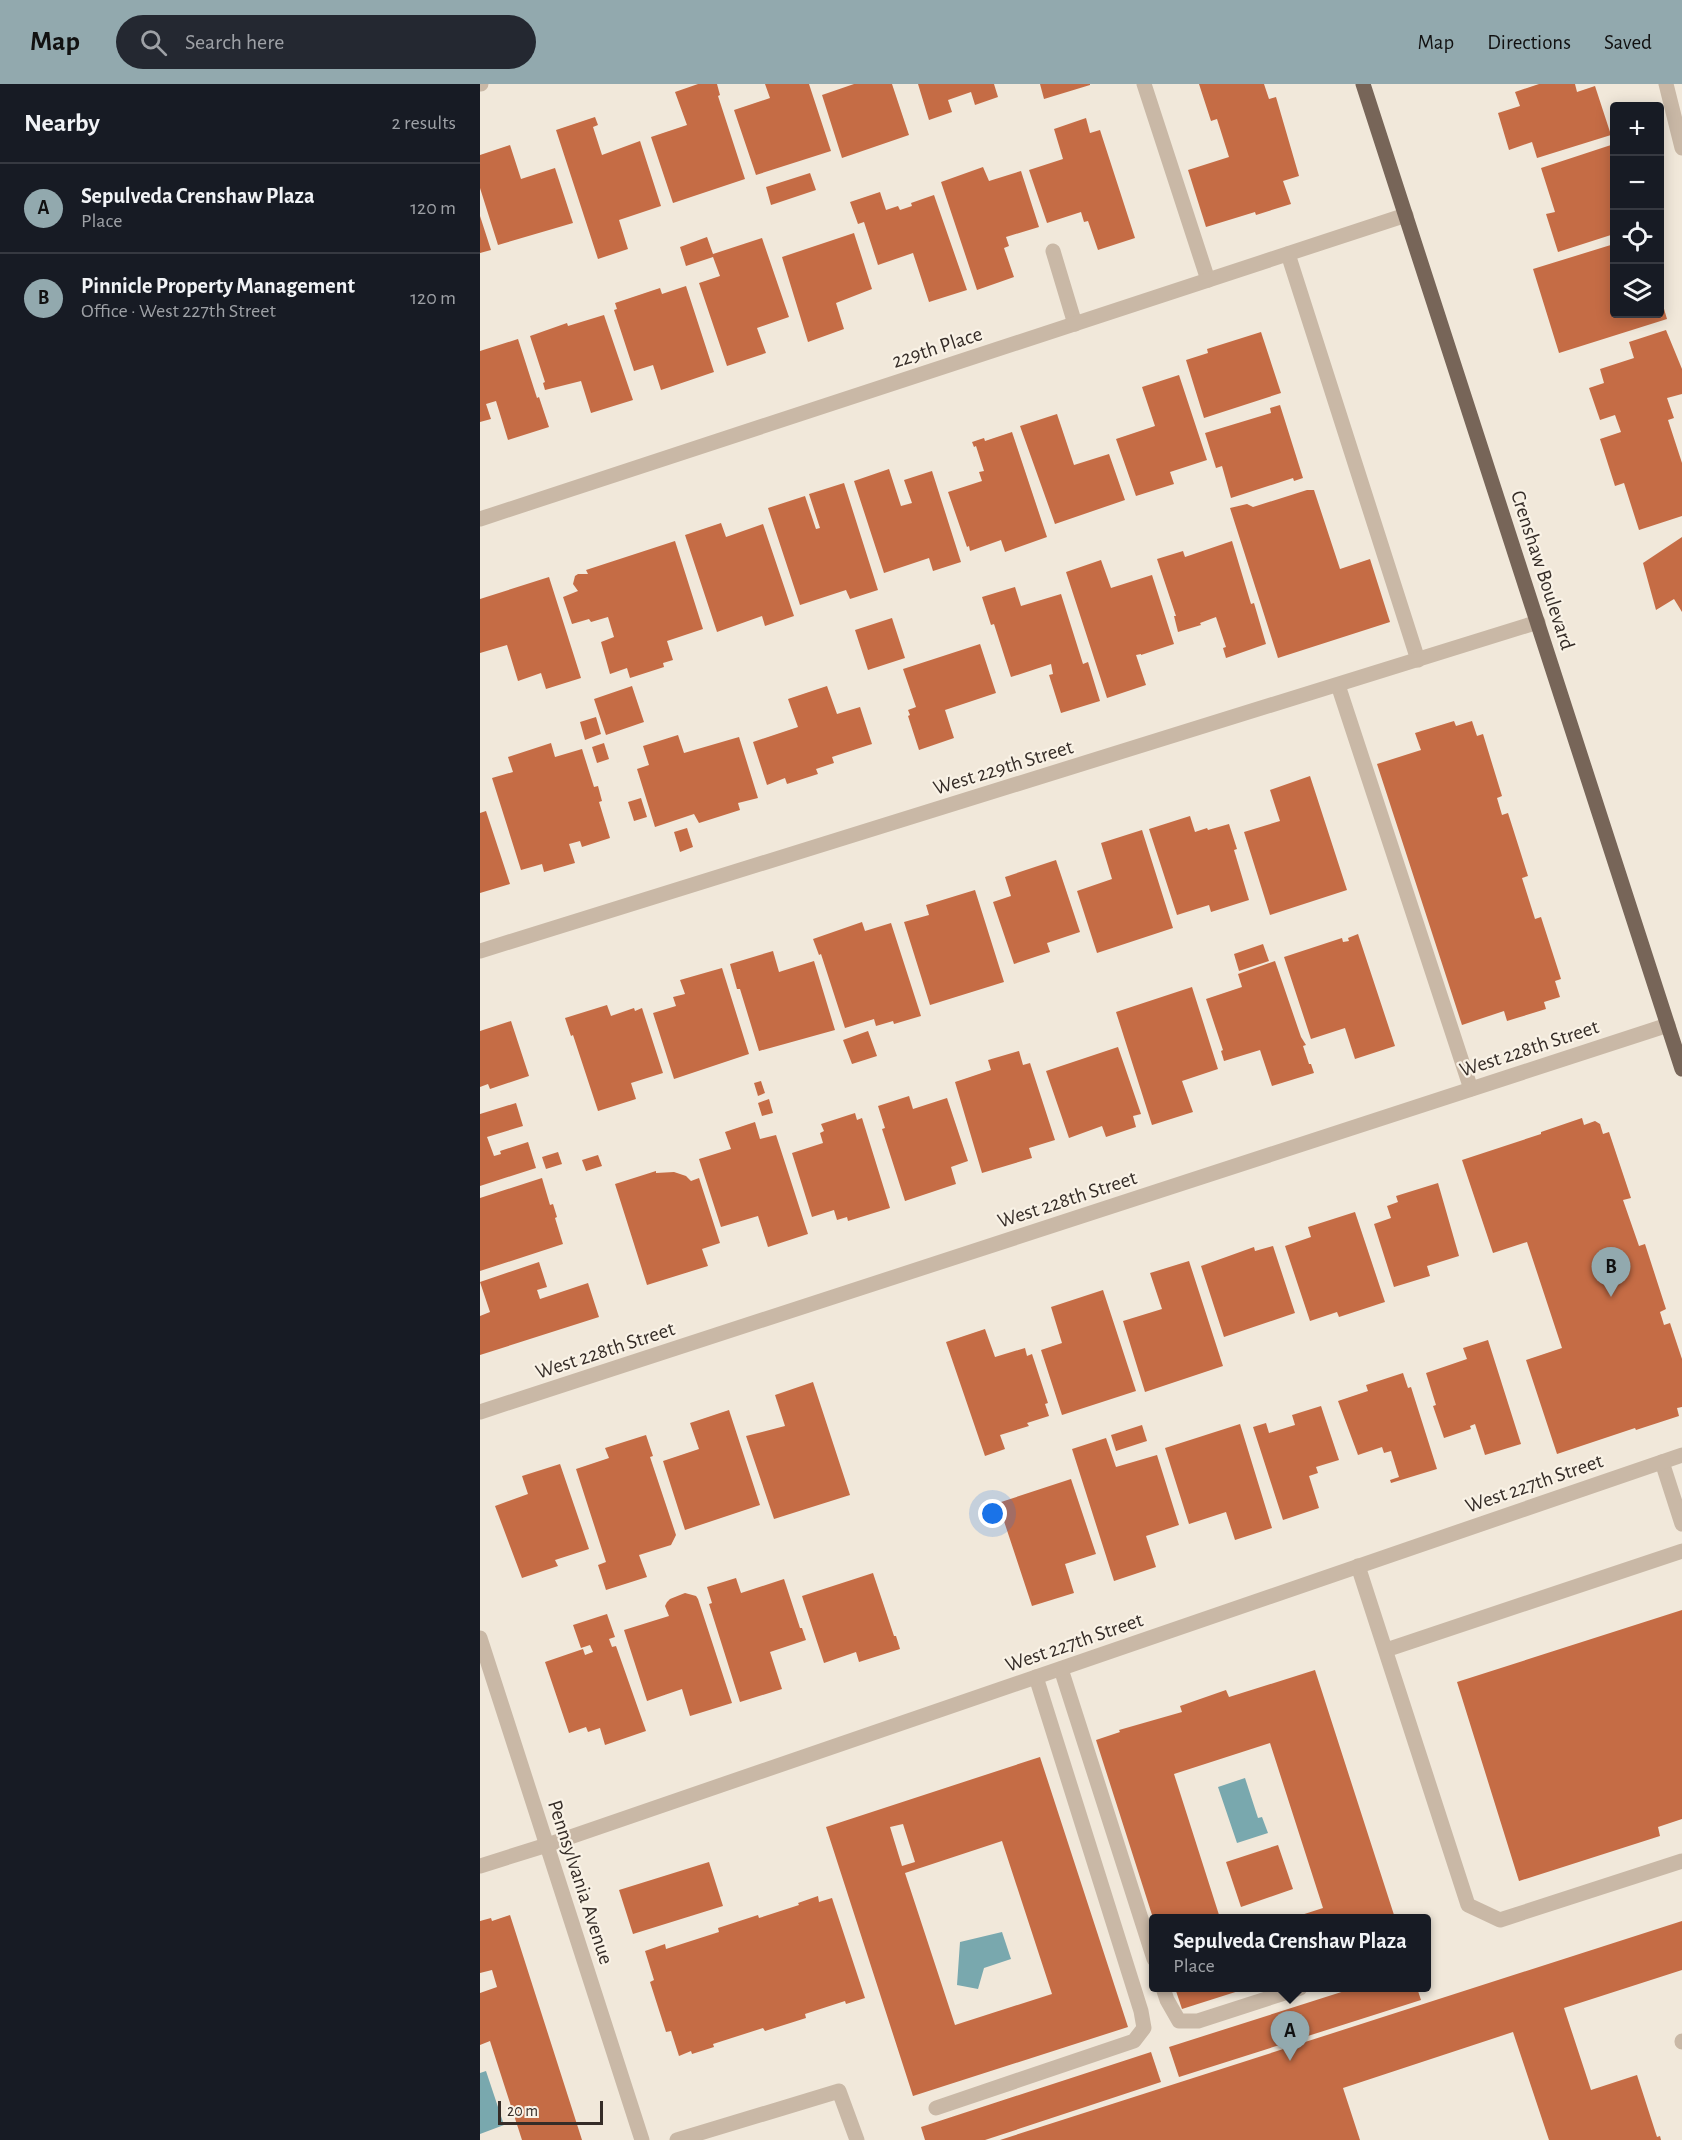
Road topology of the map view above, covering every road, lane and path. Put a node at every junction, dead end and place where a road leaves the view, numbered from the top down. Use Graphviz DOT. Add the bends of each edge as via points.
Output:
graph roads {
  1 [pos="1144,84"];
  2 [pos="1363,84"];
  3 [pos="1666,84"];
  4 [pos="1682,148"];
  5 [pos="1406,215"];
  6 [pos="1053,251"];
  7 [pos="1288,254"];
  8 [pos="1208,280"];
  9 [pos="1075,324"];
  10 [pos="480,519"];
  11 [pos="1538,622"];
  12 [pos="1418,660"];
  13 [pos="1338,685"];
  14 [pos="480,951"];
  15 [pos="1668,1025"];
  16 [pos="1682,1069"];
  17 [pos="1471,1089"];
  18 [pos="480,1413"];
  19 [pos="1682,1455"];
  20 [pos="1662,1462"];
  21 [pos="1682,1524"];
  22 [pos="1682,1551"];
  23 [pos="1358,1566"];
  24 [pos="480,1638"];
  25 [pos="1386,1650"];
  26 [pos="1061,1669"];
  27 [pos="1036,1677"];
  28 [pos="547,1845"];
  29 [pos="1682,1861"];
  30 [pos="480,1866"];
  31 [pos="1149,1943"];
  32 [pos="1164,1992"];
  33 [pos="1288,1992"];
  34 [pos="936,2108"];
  35 [pos="642,2140"];
  36 [pos="677,2140"];
  37 [pos="857,2140"];
  1 -- 8 [label="street"];
  2 -- 5 [label="main road, Crenshaw Boulevard"];
  3 -- 4 [label="street"];
  5 -- 7 [label="street, 229th Place"];
  5 -- 11 [label="main road, Crenshaw Boulevard"];
  6 -- 9 [label="street"];
  7 -- 8 [label="street, 229th Place"];
  7 -- 12 [label="street"];
  8 -- 9 [label="street, 229th Place"];
  9 -- 10 [label="street, 229th Place"];
  11 -- 12 [label="street, West 229th Street"];
  11 -- 15 [label="main road, Crenshaw Boulevard"];
  12 -- 13 [label="street, West 229th Street"];
  13 -- 14 [label="street, West 229th Street"];
  13 -- 17 [label="street"];
  15 -- 16 [label="main road, Crenshaw Boulevard"];
  15 -- 17 [label="street, West 228th Street"];
  17 -- 18 [label="street, West 228th Street"];
  19 -- 20 [label="street, West 227th Street"];
  20 -- 21 [label="street"];
  20 -- 23 [label="street, West 227th Street"];
  22 -- 25 [label="street"];
  23 -- 25 [label="street"];
  23 -- 26 [label="street, West 227th Street"];
  24 -- 28 [label="street, Pennsylvania Avenue"];
  25 -- 29 [label="street" via="1468,1905 1500,1920"];
  26 -- 27 [label="street, West 227th Street"];
  26 -- 31 [label="street"];
  27 -- 28 [label="street, West 227th Street"];
  27 -- 34 [label="street" via="1144,2028 1134,2041"];
  28 -- 30 [label="street, West 227th Street"];
  28 -- 35 [label="street, Pennsylvania Avenue"];
  32 -- 33 [label="street" via="1179,2021 1198,2021"];
  36 -- 37 [label="street" via="839,2091"];
}
